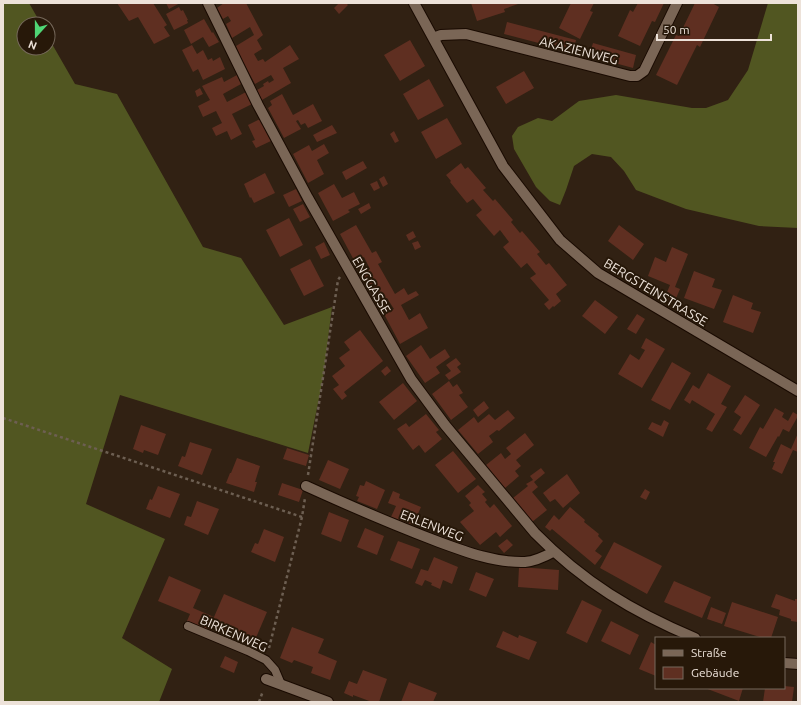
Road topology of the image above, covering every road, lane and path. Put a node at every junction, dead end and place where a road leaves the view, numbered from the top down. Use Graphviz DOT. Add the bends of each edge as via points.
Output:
graph roads {
  1 [pos="208,3"];
  2 [pos="414,3"];
  3 [pos="677,3"];
  4 [pos="433,38"];
  5 [pos="338,280"];
  6 [pos="798,391"];
  7 [pos="3,418"];
  8 [pos="306,486"];
  9 [pos="302,517"];
  10 [pos="553,552"];
  11 [pos="188,626"];
  12 [pos="693,637"];
  13 [pos="266,660"];
  14 [pos="785,663"];
  15 [pos="798,664"];
  16 [pos="266,679"];
  17 [pos="281,684"];
  18 [pos="328,702"];
  1 -- 10 [label="street, ENGGASSE" via="304,192 411,379 493,484"];
  2 -- 4 [label="street, BERGSTEINSTRASSE"];
  3 -- 4 [label="street, AKAZIENWEG" via="644,71 637,76 466,34 441,35"];
  4 -- 6 [label="street, BERGSTEINSTRASSE" via="503,166 560,240 598,273"];
  5 -- 8 [label="path"];
  7 -- 9 [label="path"];
  8 -- 9 [label="path"];
  8 -- 10 [label="street, ERLENWEG" via="433,540 482,556 525,562 540,559"];
  9 -- 13 [label="path"];
  10 -- 12 [label="street, ENGGASSE" via="618,600"];
  11 -- 13 [label="lane, BIRKENWEG"];
  13 -- 17 [label="lane, BIRKENWEG" via="275,670"];
  14 -- 15 [label="street"];
  16 -- 17 [label="street"];
  17 -- 18 [label="street"];
}
